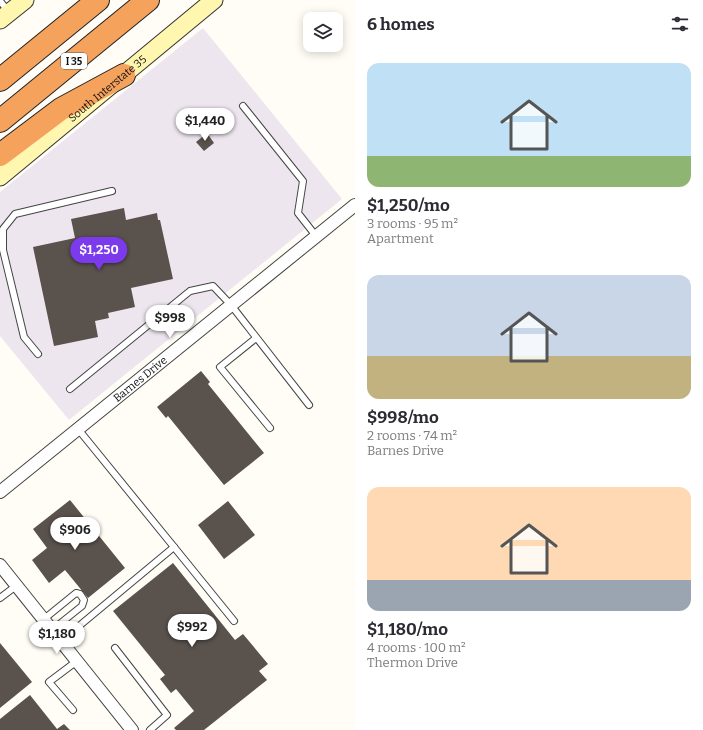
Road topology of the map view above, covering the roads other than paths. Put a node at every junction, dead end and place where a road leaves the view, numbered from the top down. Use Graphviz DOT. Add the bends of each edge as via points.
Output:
graph roads {
  1 [pos="25,0"];
  2 [pos="98,0"];
  3 [pos="148,0"];
  4 [pos="214,0"];
  5 [pos="3,11"];
  6 [pos="124,75"];
  7 [pos="0,80"];
  8 [pos="243,106"];
  9 [pos="0,122"];
  10 [pos="0,155"];
  11 [pos="0,177"];
  12 [pos="112,191"];
  13 [pos="355,205"];
  14 [pos="316,236"];
  15 [pos="231,305"];
  16 [pos="256,338"];
  17 [pos="38,354"];
  18 [pos="70,390"];
  19 [pos="309,405"];
  20 [pos="270,428"];
  21 [pos="78,429"];
  22 [pos="0,492"];
  23 [pos="174,547"];
  24 [pos="0,565"];
  25 [pos="16,586"];
  26 [pos="0,598"];
  27 [pos="44,619"];
  28 [pos="234,621"];
  29 [pos="52,630"];
  30 [pos="61,641"];
  31 [pos="115,648"];
  32 [pos="77,661"];
  33 [pos="73,710"];
  34 [pos="128,728"];
  35 [pos="150,730"];
  1 -- 5 [label="main road"];
  2 -- 7 [label="highway"];
  3 -- 9 [label="highway, I 35"];
  4 -- 6 [label="main road, South Interstate 35"];
  6 -- 10 [label="highway" via="61,109"];
  6 -- 11 [label="main road, South Interstate 35"];
  8 -- 14 [label="lane" via="303,180 298,213"];
  12 -- 17 [label="lane" via="15,214 3,229 3,250 24,337"];
  13 -- 14 [label="street, Barnes Drive"];
  14 -- 15 [label="street, Barnes Drive"];
  15 -- 16 [label="lane"];
  15 -- 18 [label="lane" via="213,286 190,291"];
  15 -- 21 [label="street, Barnes Drive"];
  16 -- 19 [label="lane"];
  16 -- 20 [label="lane" via="220,367"];
  21 -- 22 [label="street, Barnes Drive"];
  21 -- 23 [label="lane"];
  23 -- 28 [label="lane"];
  23 -- 30 [label="lane"];
  24 -- 25 [label="street"];
  25 -- 26 [label="lane"];
  25 -- 27 [label="street"];
  27 -- 29 [label="street"];
  27 -- 29 [label="lane" via="76,593 80,594 84,600 82,606"];
  29 -- 30 [label="street"];
  30 -- 32 [label="street"];
  31 -- 35 [label="lane" via="167,715"];
  32 -- 33 [label="lane" via="49,682"];
  32 -- 34 [label="street"];
}
